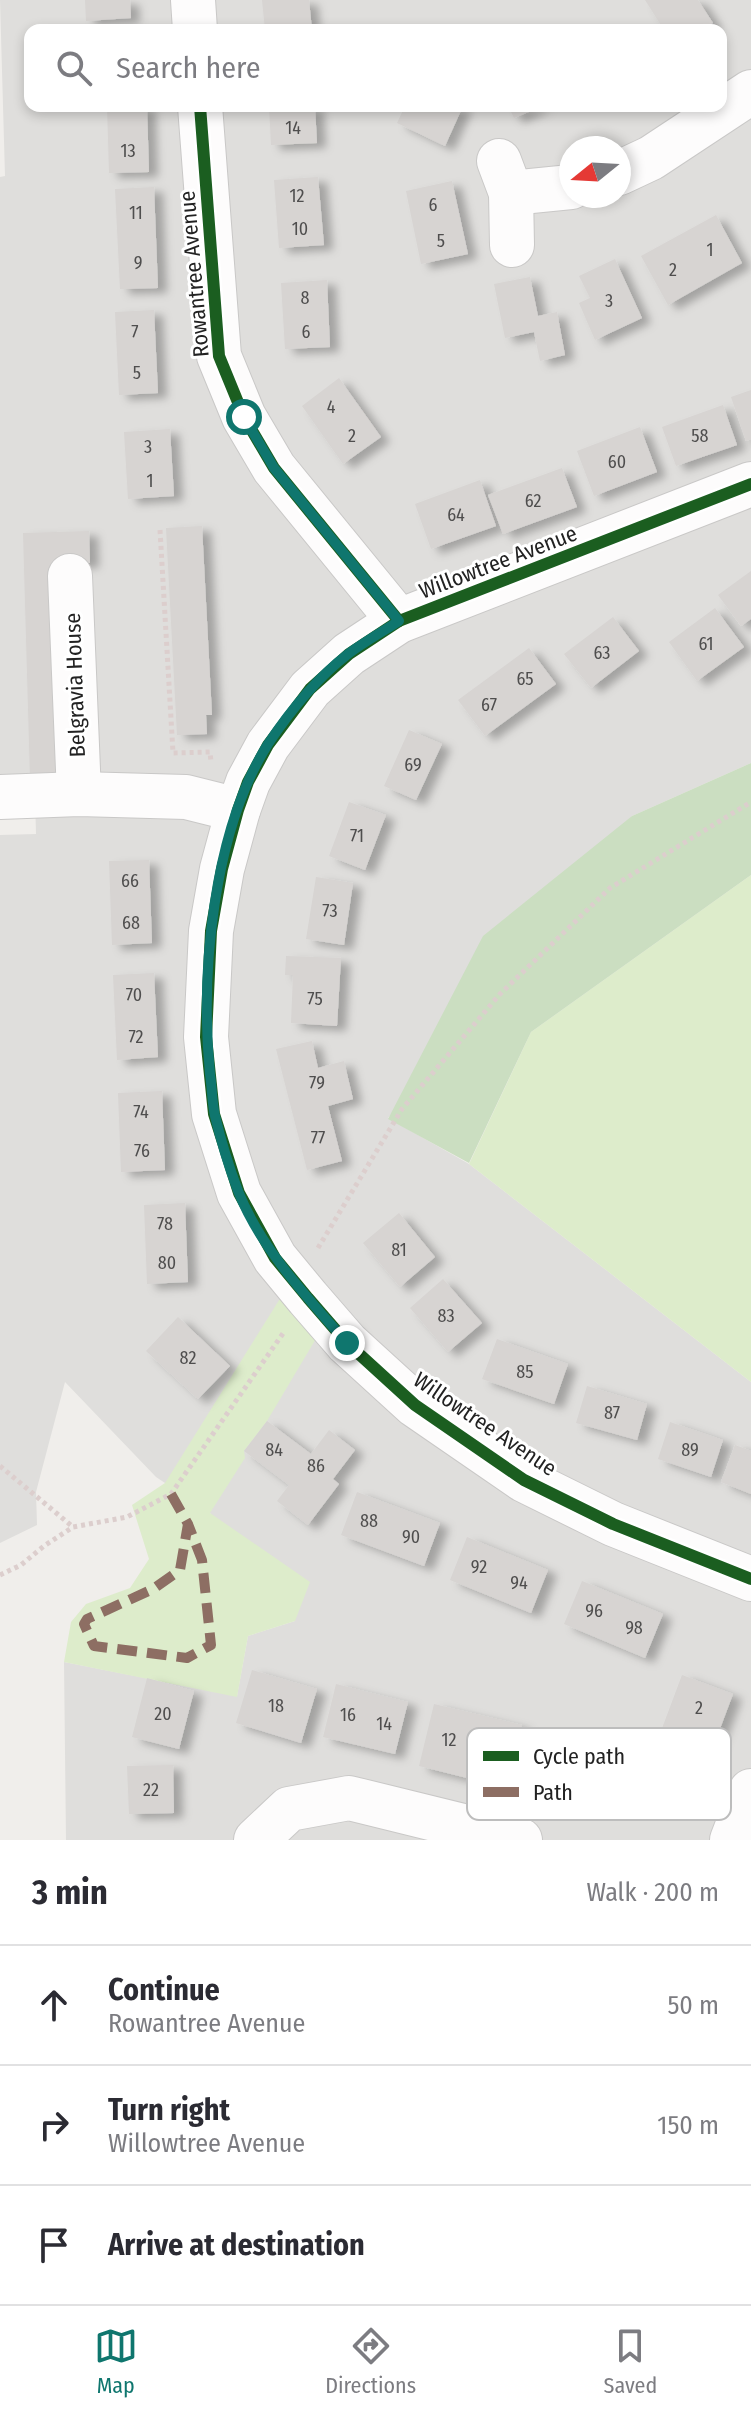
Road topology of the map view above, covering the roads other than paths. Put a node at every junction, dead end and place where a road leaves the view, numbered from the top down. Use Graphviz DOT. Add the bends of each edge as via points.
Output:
graph roads {
  1 [pos="193,0"];
  2 [pos="195,24"];
  3 [pos="751,92"];
  4 [pos="727,108"];
  5 [pos="200,112"];
  6 [pos="721,112"];
  7 [pos="631,167"];
  8 [pos="559,185"];
  9 [pos="512,245"];
  10 [pos="751,484"];
  11 [pos="70,576"];
  12 [pos="399,621"];
  13 [pos="79,794"];
  14 [pos="0,797"];
  15 [pos="238,810"];
  16 [pos="751,1579"];
  17 [pos="751,1791"];
  18 [pos="256,1840"];
  19 [pos="520,1840"];
  20 [pos="732,1840"];
  1 -- 2 [label="street"];
  3 -- 4 [label="street"];
  5 -- 12 [label="street, Rowantree Avenue" via="219,356 244,417 274,468"];
  6 -- 7 [label="street"];
  8 -- 9 [label="street" via="505,177"];
  10 -- 12 [label="street, Willowtree Avenue"];
  11 -- 13 [label="street, Belgravia House"];
  12 -- 15 [label="street, Willowtree Avenue" via="349,654 310,689 268,745"];
  13 -- 14 [label="street"];
  13 -- 15 [label="street" via="186,797"];
  15 -- 16 [label="street, Willowtree Avenue" via="211,931 206,1037 214,1114 239,1193 275,1258 347,1343 415,1405 524,1480 613,1524"];
  17 -- 20 [label="street"];
  18 -- 19 [label="street" via="289,1809 349,1798"];
}
